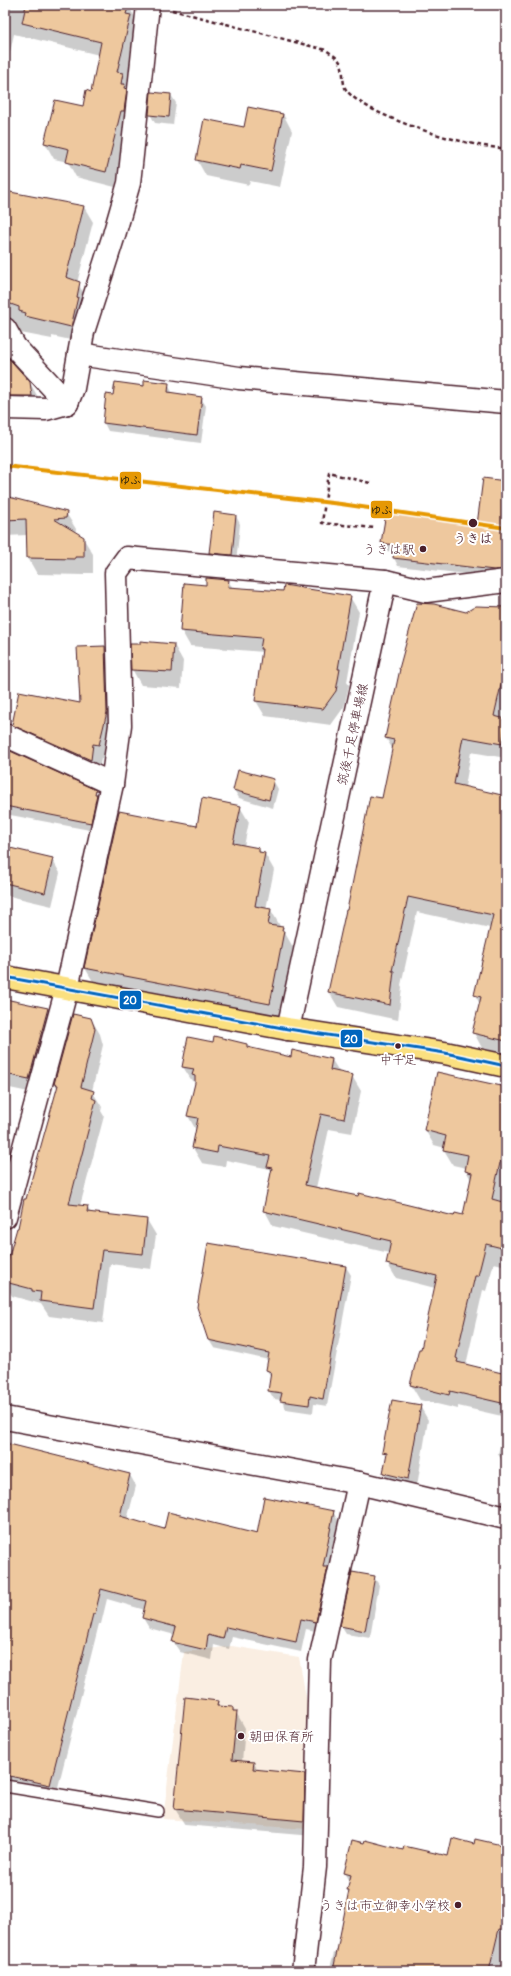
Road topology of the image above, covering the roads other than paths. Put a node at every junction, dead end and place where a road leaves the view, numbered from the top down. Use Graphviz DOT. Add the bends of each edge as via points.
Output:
graph roads {
  1 [pos="159,7"];
  2 [pos="5,329"];
  3 [pos="79,354"];
  4 [pos="506,402"];
  5 [pos="67,403"];
  6 [pos="5,408"];
  7 [pos="385,581"];
  8 [pos="506,581"];
  9 [pos="5,735"];
  10 [pos="112,784"];
  11 [pos="5,977"];
  12 [pos="67,988"];
  13 [pos="288,1029"];
  14 [pos="506,1066"];
  15 [pos="5,1217"];
  16 [pos="5,1418"];
  17 [pos="359,1483"];
  18 [pos="506,1518"];
  19 [pos="5,1786"];
  20 [pos="158,1811"];
  21 [pos="303,1971"];
  1 -- 3 [label="street" via="129,183 83,332"];
  2 -- 5 [label="street" via="15,347 50,388"];
  3 -- 4 [label="street" via="239,378"];
  3 -- 5 [label="street" via="73,388"];
  5 -- 6 [label="street" via="46,409"];
  7 -- 8 [label="street" via="426,591"];
  7 -- 10 [label="street" via="127,558 116,574 120,725"];
  7 -- 13 [label="street, 筑後千足停車場線"];
  9 -- 10 [label="street"];
  10 -- 12 [label="street"];
  11 -- 12 [label="highway"];
  12 -- 13 [label="highway"];
  12 -- 15 [label="street"];
  13 -- 14 [label="highway" via="445,1053"];
  16 -- 17 [label="street"];
  17 -- 18 [label="street"];
  17 -- 21 [label="street" via="320,1660 315,1867"];
  19 -- 20 [label="lane"];
}
